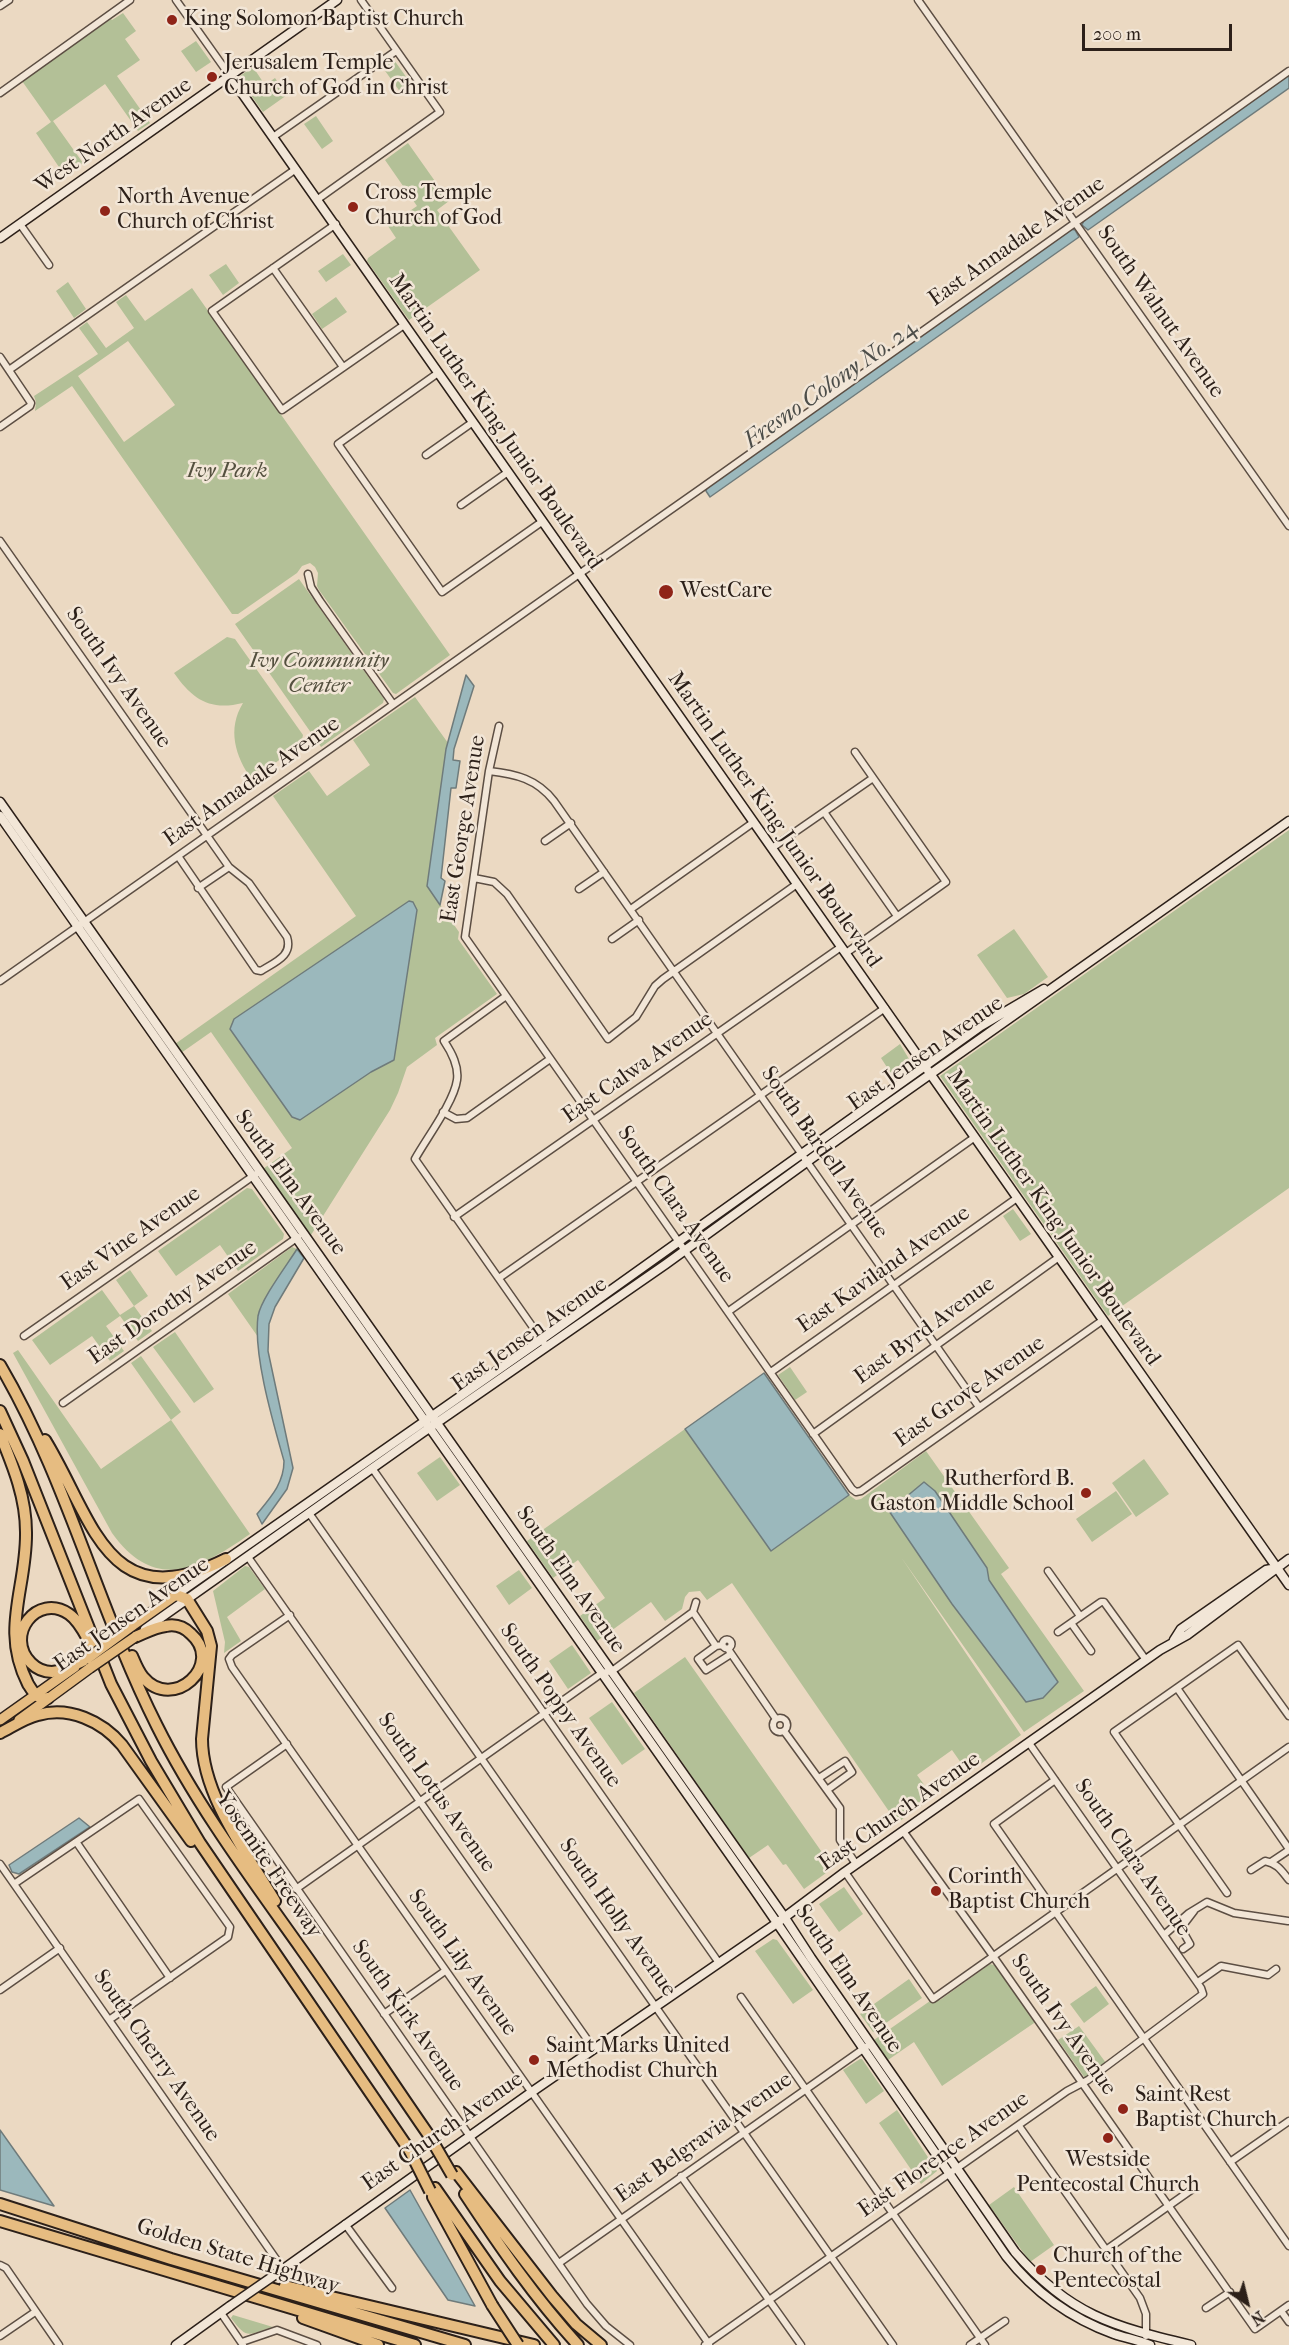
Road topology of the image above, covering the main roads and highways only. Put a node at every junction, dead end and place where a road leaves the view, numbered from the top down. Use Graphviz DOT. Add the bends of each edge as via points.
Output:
graph roads {
  1 [pos="337,0"];
  2 [pos="230,76"];
  3 [pos="0,238"];
  4 [pos="0,802"];
  5 [pos="0,816"];
  6 [pos="1289,821"];
  7 [pos="81,925"];
  8 [pos="1081,968"];
  9 [pos="925,1066"];
  10 [pos="930,1074"];
  11 [pos="544,1344"];
  12 [pos="0,1365"];
  13 [pos="17,1396"];
  14 [pos="0,1411"];
  15 [pos="430,1421"];
  16 [pos="0,1434"];
  17 [pos="333,1484"];
  18 [pos="309,1513"];
  19 [pos="273,1527"];
  20 [pos="248,1557"];
  21 [pos="1289,1559"];
  22 [pos="226,1560"];
  23 [pos="1277,1568"];
  24 [pos="1289,1585"];
  25 [pos="176,1595"];
  26 [pos="187,1599"];
  27 [pos="104,1603"];
  28 [pos="133,1632"];
  29 [pos="89,1664"];
  30 [pos="106,1670"];
  31 [pos="36,1695"];
  32 [pos="48,1698"];
  33 [pos="0,1720"];
  34 [pos="0,1733"];
  35 [pos="781,1920"];
  36 [pos="271,1948"];
  37 [pos="312,1964"];
  38 [pos="454,2173"];
  39 [pos="433,2190"];
  40 [pos="2,2204"];
  41 [pos="0,2222"];
  42 [pos="171,2259"];
  43 [pos="167,2271"];
  44 [pos="1146,2342"];
  45 [pos="176,2345"];
  46 [pos="378,2345"];
  47 [pos="415,2345"];
  48 [pos="465,2345"];
  49 [pos="518,2345"];
  50 [pos="534,2345"];
  51 [pos="554,2345"];
  52 [pos="578,2345"];
  53 [pos="602,2345"];
  54 [pos="1191,2345"];
  1 -- 2 [label="main road, West North Avenue"];
  2 -- 3 [label="main road, West North Avenue"];
  2 -- 9 [label="main road, Martin Luther King Junior Boulevard"];
  4 -- 7 [label="main road, South Elm Avenue"];
  5 -- 7 [label="main road, South Elm Avenue"];
  6 -- 8 [label="main road, East Jensen Avenue"];
  7 -- 15 [label="main road, South Elm Avenue"];
  8 -- 9 [label="main road, East Jensen Avenue" via="1005,1010"];
  8 -- 10 [label="main road, East Jensen Avenue"];
  9 -- 10 [label="main road, Martin Luther King Junior Boulevard"];
  9 -- 11 [label="main road, East Jensen Avenue" via="678,1242"];
  10 -- 11 [label="main road, East Jensen Avenue" via="684,1251"];
  10 -- 23 [label="main road, Martin Luther King Junior Boulevard"];
  11 -- 15 [label="main road, East Jensen Avenue"];
  12 -- 13 [label="highway, Yosemite Freeway"];
  13 -- 22 [label="highway" via="101,1542 121,1563 140,1574 172,1578"];
  13 -- 27 [label="highway, Yosemite Freeway" via="57,1482"];
  14 -- 30 [label="highway, Yosemite Freeway"];
  15 -- 17 [label="main road, East Jensen Avenue"];
  15 -- 18 [label="main road, East Jensen Avenue"];
  15 -- 35 [label="main road, South Elm Avenue" via="602,1673"];
  15 -- 35 [label="main road, South Elm Avenue" via="612,1671"];
  16 -- 31 [label="highway" via="20,1488 26,1533 10,1638 15,1662"];
  17 -- 18 [label="main road"];
  17 -- 19 [label="main road, East Jensen Avenue"];
  18 -- 20 [label="main road, East Jensen Avenue"];
  19 -- 20 [label="main road" via="268,1536 250,1549"];
  19 -- 22 [label="main road, East Jensen Avenue"];
  20 -- 26 [label="main road, East Jensen Avenue"];
  21 -- 23 [label="main road, East Church Avenue"];
  22 -- 25 [label="main road, East Jensen Avenue"];
  23 -- 24 [label="main road, Martin Luther King Junior Boulevard"];
  23 -- 35 [label="main road, East Church Avenue"];
  25 -- 26 [label="highway"];
  25 -- 28 [label="main road, East Jensen Avenue"];
  26 -- 28 [label="main road, East Jensen Avenue"];
  26 -- 37 [label="highway" via="207,1631 211,1646 202,1740 208,1782"];
  27 -- 28 [label="highway" via="139,1671 150,1683 174,1690 196,1676 201,1649 194,1636 183,1628 162,1626"];
  27 -- 37 [label="highway, Yosemite Freeway" via="135,1679 180,1770"];
  28 -- 29 [label="main road, East Jensen Avenue, bridge"];
  29 -- 30 [label="highway" via="57,1671 37,1668 21,1646 26,1621 45,1609 70,1614"];
  29 -- 31 [label="main road, East Jensen Avenue"];
  29 -- 32 [label="main road, East Jensen Avenue"];
  30 -- 36 [label="highway, Yosemite Freeway" via="173,1801"];
  31 -- 32 [label="highway"];
  31 -- 33 [label="main road, East Jensen Avenue"];
  32 -- 34 [label="main road, East Jensen Avenue"];
  34 -- 36 [label="highway" via="31,1717 54,1712 82,1717 104,1727 122,1745"];
  35 -- 44 [label="main road, South Elm Avenue" via="1015,2252 1053,2290 1078,2308"];
  35 -- 44 [label="main road, South Elm Avenue" via="862,2049 1021,2276 1066,2312 1114,2334"];
  35 -- 45 [label="main road, East Church Avenue, bridge"];
  36 -- 39 [label="highway, Yosemite Freeway, bridge"];
  37 -- 38 [label="highway, Yosemite Freeway, bridge"];
  38 -- 52 [label="highway, Yosemite Freeway" via="513,2266"];
  38 -- 53 [label="highway" via="576,2324"];
  39 -- 49 [label="highway, bridge" via="492,2305"];
  39 -- 51 [label="highway, Yosemite Freeway" via="524,2312"];
  40 -- 42 [label="highway, Golden State Highway"];
  41 -- 43 [label="highway, Golden State Highway"];
  42 -- 48 [label="highway, Golden State Highway"];
  42 -- 50 [label="highway"];
  43 -- 46 [label="highway"];
  43 -- 47 [label="highway, Golden State Highway"];
  44 -- 54 [label="main road"];
}
